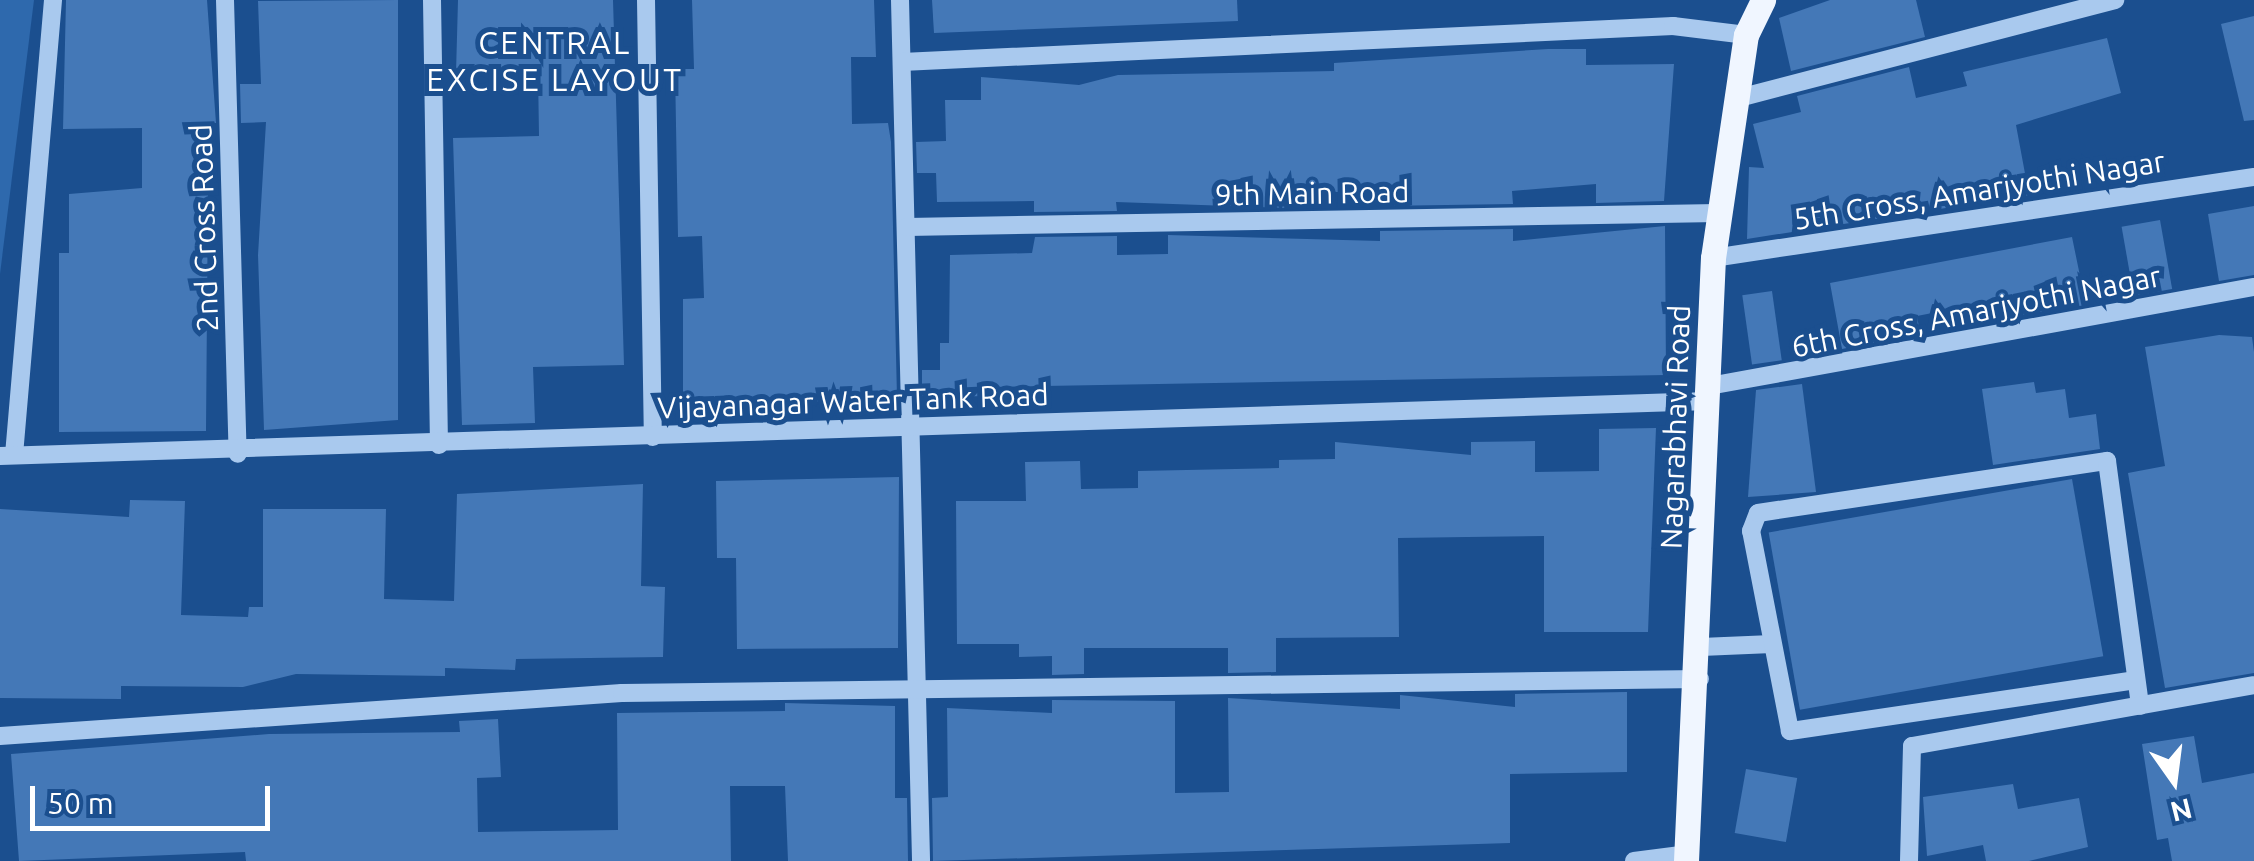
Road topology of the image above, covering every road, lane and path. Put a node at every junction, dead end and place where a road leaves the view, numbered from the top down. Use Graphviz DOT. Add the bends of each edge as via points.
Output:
graph roads {
  1 [pos="53,0"];
  2 [pos="225,0"];
  3 [pos="432,0"];
  4 [pos="646,0"];
  5 [pos="900,0"];
  6 [pos="1763,0"];
  7 [pos="2115,0"];
  8 [pos="1746,36"];
  9 [pos="902,62"];
  10 [pos="1736,99"];
  11 [pos="2254,177"];
  12 [pos="1718,213"];
  13 [pos="907,227"];
  14 [pos="1713,258"];
  15 [pos="2254,287"];
  16 [pos="1708,394"];
  17 [pos="915,425"];
  18 [pos="653,437"];
  19 [pos="440,445"];
  20 [pos="238,454"];
  21 [pos="7,455"];
  22 [pos="1772,644"];
  23 [pos="1702,648"];
  24 [pos="1700,679"];
  25 [pos="2136,680"];
  26 [pos="920,685"];
  27 [pos="2254,686"];
  28 [pos="2140,706"];
  29 [pos="0,736"];
  30 [pos="1686,858"];
  31 [pos="921,861"];
  32 [pos="1634,861"];
  33 [pos="1909,861"];
  1 -- 21 [label="street"];
  2 -- 20 [label="street, 2nd Cross Road"];
  3 -- 19 [label="street"];
  4 -- 18 [label="street"];
  5 -- 9 [label="street"];
  6 -- 8 [label="main road, Nagarabhavi Road"];
  7 -- 10 [label="street"];
  8 -- 9 [label="street" via="1673,26"];
  8 -- 10 [label="main road, Nagarabhavi Road"];
  9 -- 13 [label="street"];
  10 -- 12 [label="main road, Nagarabhavi Road"];
  11 -- 14 [label="street, 5th Cross, Amarjyothi Nagar"];
  12 -- 13 [label="street, 9th Main Road"];
  12 -- 14 [label="main road, Nagarabhavi Road"];
  13 -- 17 [label="street"];
  14 -- 16 [label="main road, Nagarabhavi Road"];
  15 -- 16 [label="street, 6th Cross, Amarjyothi Nagar"];
  16 -- 17 [label="street, Vijayanagar Water Tank Road"];
  16 -- 23 [label="main road, Nagarabhavi Road"];
  17 -- 18 [label="street, Vijayanagar Water Tank Road"];
  17 -- 26 [label="street"];
  18 -- 19 [label="street, Vijayanagar Water Tank Road"];
  19 -- 20 [label="street, Vijayanagar Water Tank Road"];
  20 -- 21 [label="street, Vijayanagar Water Tank Road"];
  22 -- 23 [label="street"];
  22 -- 25 [label="street" via="1790,731 1813,734"];
  22 -- 25 [label="street" via="1750,531 1758,513 2095,457 2107,460"];
  23 -- 24 [label="main road, Nagarabhavi Road"];
  24 -- 26 [label="street"];
  24 -- 30 [label="main road, Nagarabhavi Road"];
  25 -- 28 [label="street"];
  26 -- 29 [label="street" via="622,692"];
  26 -- 31 [label="street"];
  27 -- 28 [label="street"];
  28 -- 33 [label="street" via="1912,746"];
  30 -- 32 [label="street"];
}
